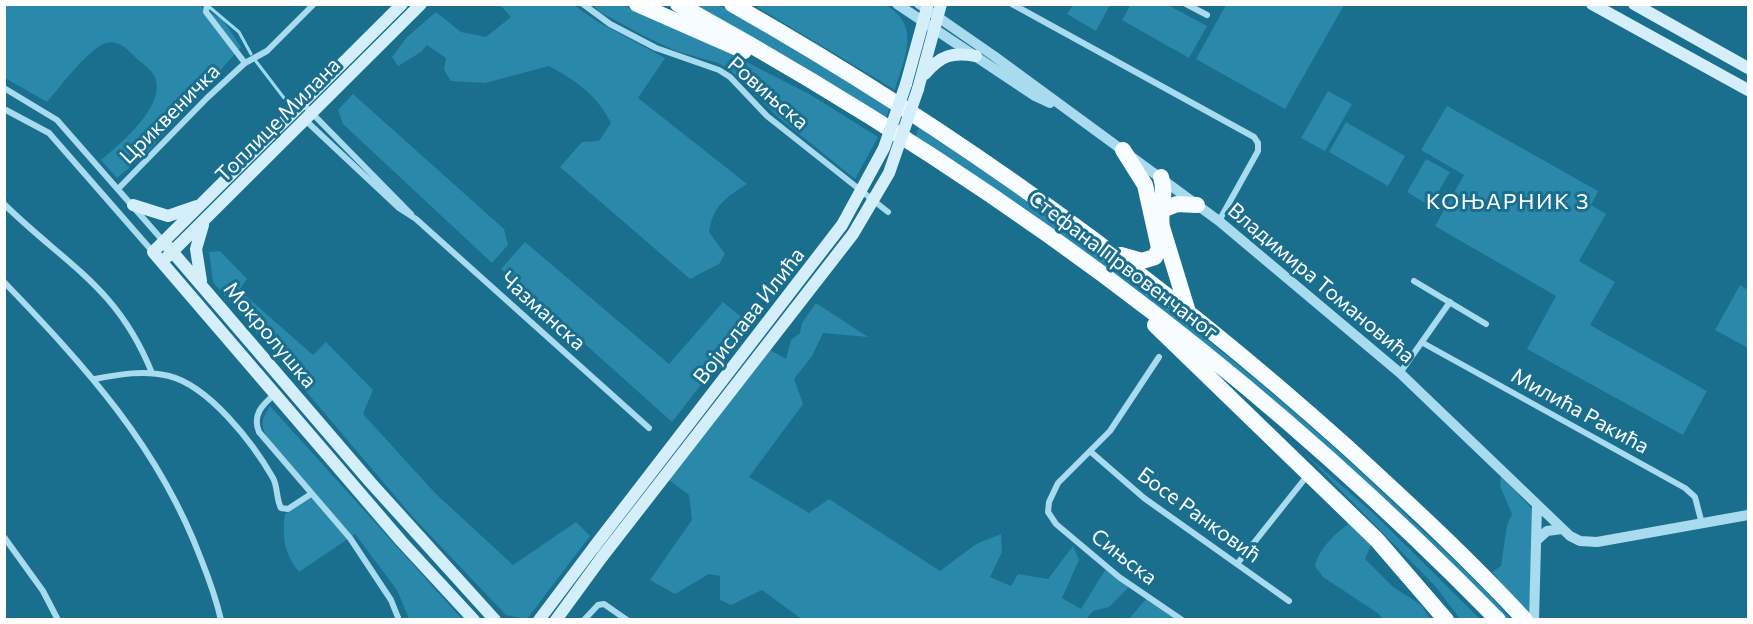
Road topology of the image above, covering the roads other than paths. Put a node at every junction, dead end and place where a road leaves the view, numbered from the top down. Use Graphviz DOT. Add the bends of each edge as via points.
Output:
graph roads {
  1 [pos="207,4"];
  2 [pos="314,4"];
  3 [pos="583,4"];
  4 [pos="638,4"];
  5 [pos="678,4"];
  6 [pos="732,4"];
  7 [pos="897,4"];
  8 [pos="1012,4"];
  9 [pos="1186,4"];
  10 [pos="1592,4"];
  11 [pos="1634,4"];
  12 [pos="411,6"];
  13 [pos="931,8"];
  14 [pos="1207,15"];
  15 [pos="929,26"];
  16 [pos="976,56"];
  17 [pos="245,63"];
  18 [pos="790,68"];
  19 [pos="1749,68"];
  20 [pos="915,84"];
  21 [pos="4,88"];
  22 [pos="1749,90"];
  23 [pos="299,107"];
  24 [pos="1064,109"];
  25 [pos="4,110"];
  26 [pos="309,117"];
  27 [pos="1123,150"];
  28 [pos="1161,177"];
  29 [pos="118,189"];
  30 [pos="4,204"];
  31 [pos="133,205"];
  32 [pos="201,205"];
  33 [pos="1197,205"];
  34 [pos="1162,210"];
  35 [pos="888,212"];
  36 [pos="206,220"];
  37 [pos="1218,222"];
  38 [pos="164,242"];
  39 [pos="153,252"];
  40 [pos="173,252"];
  41 [pos="1111,252"];
  42 [pos="162,262"];
  43 [pos="1414,281"];
  44 [pos="4,282"];
  45 [pos="1114,283"];
  46 [pos="202,285"];
  47 [pos="1450,302"];
  48 [pos="1188,313"];
  49 [pos="1486,324"];
  50 [pos="1423,343"];
  51 [pos="1159,357"];
  52 [pos="152,373"];
  53 [pos="1400,373"];
  54 [pos="95,379"];
  55 [pos="275,394"];
  56 [pos="649,428"];
  57 [pos="1091,452"];
  58 [pos="1309,473"];
  59 [pos="311,494"];
  60 [pos="1537,506"];
  61 [pos="1749,515"];
  62 [pos="1702,524"];
  63 [pos="1562,529"];
  64 [pos="4,537"];
  65 [pos="1537,540"];
  66 [pos="1237,564"];
  67 [pos="1289,601"];
  68 [pos="1520,614"];
  69 [pos="58,620"];
  70 [pos="221,620"];
  71 [pos="399,620"];
  72 [pos="474,620"];
  73 [pos="495,620"];
  74 [pos="539,620"];
  75 [pos="556,620"];
  76 [pos="584,620"];
  77 [pos="627,620"];
  78 [pos="1182,620"];
  79 [pos="1446,620"];
  80 [pos="1498,620"];
  81 [pos="1534,620"];
  1 -- 17 [label="street, Цриквеничка" via="206,12"];
  2 -- 17 [label="street, Цриквеничка" via="260,57"];
  3 -- 35 [label="street, Ровињска" via="610,24 656,48 724,74 767,116"];
  4 -- 18 [label="highway"];
  5 -- 18 [label="highway, Стефана Првовенчаног"];
  6 -- 41 [label="highway, Стефана Првовенчаног" via="922,120"];
  7 -- 15 [label="street, Владимира Томановића"];
  8 -- 37 [label="street" via="1254,137 1258,151"];
  9 -- 14 [label="street"];
  10 -- 22 [label="main road"];
  11 -- 19 [label="main road"];
  12 -- 23 [label="main road, Топлице Милана"];
  12 -- 26 [label="main road, Топлице Милана"];
  13 -- 15 [label="main road, Војислава Илића"];
  13 -- 24 [label="street, Владимира Томановића"];
  15 -- 16 [label="street, Владимира Томановића"];
  15 -- 20 [label="main road, Војислава Илића"];
  16 -- 20 [label="main road" via="948,55 934,63"];
  16 -- 24 [label="street, Владимира Томановића" via="1035,96"];
  17 -- 29 [label="street, Цриквеничка"];
  18 -- 45 [label="highway, Стефана Првовенчаног" via="967,180"];
  20 -- 74 [label="main road, Војислава Илића, bridge" via="842,225"];
  20 -- 75 [label="main road, Војислава Илића, bridge" via="889,173 853,234"];
  21 -- 29 [label="street, Мокролушка" via="57,120"];
  23 -- 26 [label="street, Чазманска"];
  23 -- 26 [label="street, Чазманска"];
  23 -- 32 [label="main road, Топлице Милана"];
  24 -- 27 [label="street, Владимира Томановића"];
  25 -- 39 [label="street, Мокролушка" via="55,138"];
  26 -- 36 [label="main road, Топлице Милана"];
  26 -- 56 [label="street, Чазманска" via="399,208"];
  27 -- 28 [label="street, Владимира Томановића"];
  27 -- 41 [label="highway" via="1145,185 1159,248 1155,257 1146,261"];
  28 -- 33 [label="street, Владимира Томановића"];
  28 -- 34 [label="highway" via="1165,193"];
  29 -- 31 [label="street, Мокролушка"];
  30 -- 52 [label="street" via="107,296 134,334"];
  31 -- 32 [label="main road" via="168,216"];
  31 -- 38 [label="street, Мокролушка"];
  32 -- 38 [label="main road, Топлице Милана"];
  33 -- 34 [label="highway" via="1182,203"];
  33 -- 37 [label="street, Владимира Томановића"];
  34 -- 48 [label="highway" via="1162,227"];
  36 -- 40 [label="main road, Топлице Милана"];
  36 -- 46 [label="main road" via="196,249"];
  37 -- 53 [label="street, Владимира Томановића"];
  38 -- 39 [label="main road, Топлице Милана"];
  38 -- 40 [label="main road, Мокролушка"];
  39 -- 42 [label="main road, Мокролушка"];
  40 -- 42 [label="main road, Топлице Милана"];
  40 -- 46 [label="main road, Мокролушка"];
  41 -- 48 [label="highway, Стефана Првовенчаног"];
  42 -- 55 [label="main road, Мокролушка"];
  43 -- 47 [label="street"];
  44 -- 54 [label="street"];
  45 -- 58 [label="highway"];
  45 -- 80 [label="highway, Стефана Првовенчаног" via="1254,394 1402,525"];
  46 -- 73 [label="main road, Мокролушка" via="370,483"];
  47 -- 49 [label="street"];
  47 -- 50 [label="street"];
  48 -- 68 [label="highway, Стефана Првовенчаног" via="1368,466"];
  50 -- 53 [label="street"];
  50 -- 62 [label="street, Милића Ракића" via="1685,488 1695,497"];
  51 -- 57 [label="street" via="1110,431"];
  52 -- 54 [label="street"];
  52 -- 59 [label="street" via="183,381 221,410 274,478 281,508 288,509"];
  53 -- 60 [label="street, Владимира Томановића"];
  54 -- 70 [label="street" via="130,425 185,518"];
  55 -- 59 [label="street, Мокролушка" via="258,411 257,430"];
  55 -- 72 [label="main road, Мокролушка"];
  57 -- 66 [label="street, Босе Ранковић" via="1144,498"];
  57 -- 78 [label="street, Сињска" via="1058,483 1049,502 1049,516 1119,577"];
  58 -- 66 [label="street"];
  58 -- 79 [label="highway" via="1384,548"];
  59 -- 71 [label="street, Мокролушка" via="350,538 392,600"];
  60 -- 63 [label="street, Владимира Томановића"];
  60 -- 65 [label="street"];
  61 -- 62 [label="street, Владимира Томановића"];
  62 -- 63 [label="street, Владимира Томановића" via="1588,543"];
  63 -- 65 [label="street" via="1547,531"];
  64 -- 69 [label="street" via="43,591"];
  65 -- 81 [label="street"];
  66 -- 67 [label="street, Босе Ранковић"];
  76 -- 77 [label="street" via="604,604"];
}
